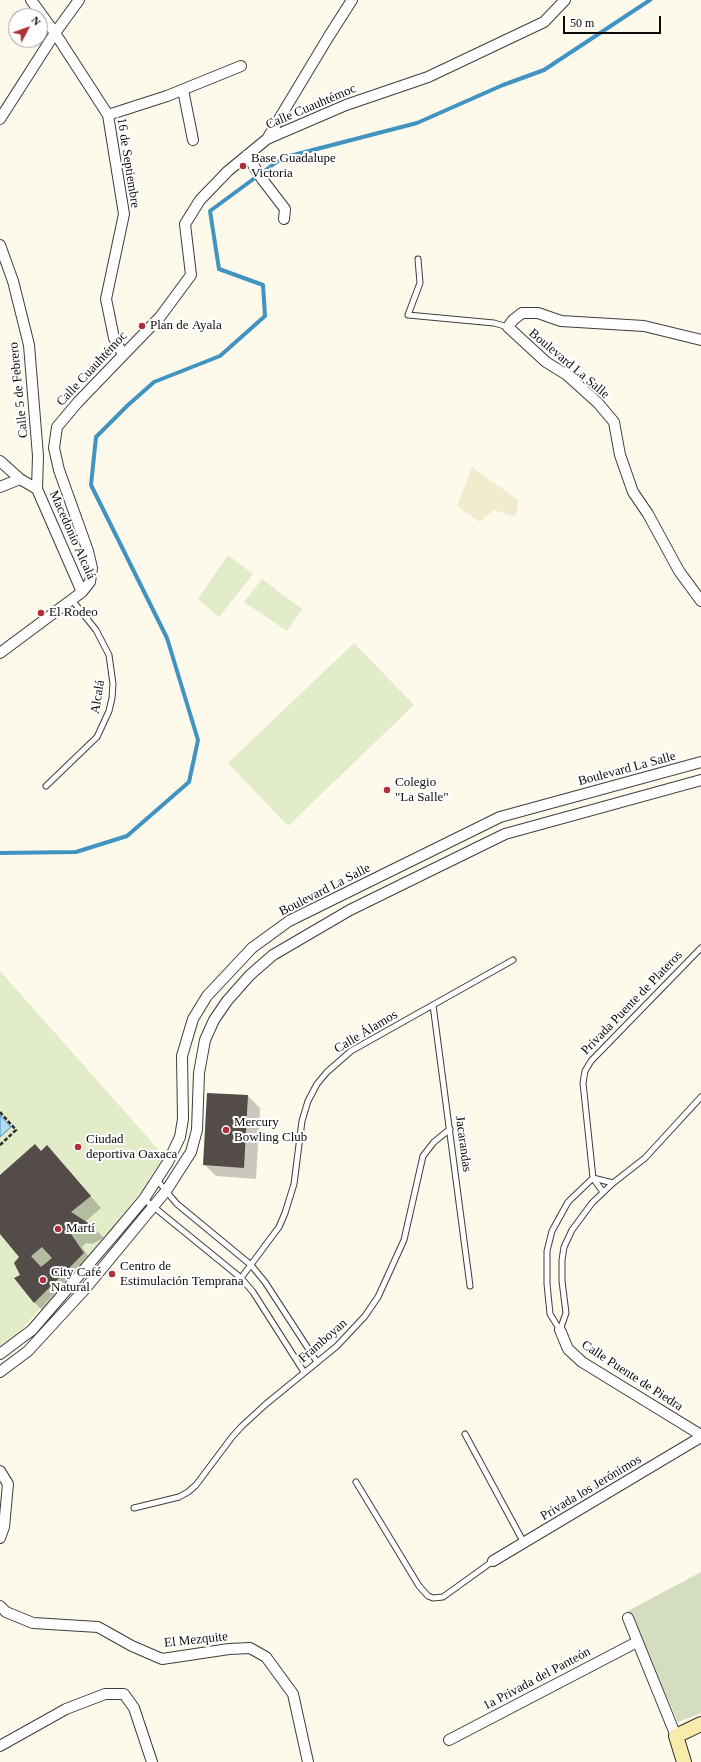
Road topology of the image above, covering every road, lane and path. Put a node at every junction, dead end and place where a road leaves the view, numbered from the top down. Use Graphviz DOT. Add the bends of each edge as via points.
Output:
graph roads {
  1 [pos="31,0"];
  2 [pos="79,0"];
  3 [pos="352,0"];
  4 [pos="565,0"];
  5 [pos="56,33"];
  6 [pos="241,66"];
  7 [pos="183,90"];
  8 [pos="108,115"];
  9 [pos="0,119"];
  10 [pos="267,139"];
  11 [pos="192,140"];
  12 [pos="249,159"];
  13 [pos="284,219"];
  14 [pos="0,245"];
  15 [pos="418,259"];
  16 [pos="508,327"];
  17 [pos="701,340"];
  18 [pos="123,355"];
  19 [pos="0,461"];
  20 [pos="20,479"];
  21 [pos="0,487"];
  22 [pos="37,489"];
  23 [pos="82,592"];
  24 [pos="72,600"];
  25 [pos="701,601"];
  26 [pos="0,653"];
  27 [pos="701,762"];
  28 [pos="701,780"];
  29 [pos="46,786"];
  30 [pos="701,948"];
  31 [pos="513,960"];
  32 [pos="433,1005"];
  33 [pos="701,1097"];
  34 [pos="0,1112"];
  35 [pos="450,1130"];
  36 [pos="0,1145"];
  37 [pos="593,1178"];
  38 [pos="157,1180"];
  39 [pos="613,1183"];
  40 [pos="166,1191"];
  41 [pos="603,1192"];
  42 [pos="144,1199"];
  43 [pos="154,1207"];
  44 [pos="251,1265"];
  45 [pos="241,1278"];
  46 [pos="470,1286"];
  47 [pos="560,1330"];
  48 [pos="0,1354"];
  49 [pos="317,1362"];
  50 [pos="0,1372"];
  51 [pos="304,1372"];
  52 [pos="465,1434"];
  53 [pos="701,1436"];
  54 [pos="0,1471"];
  55 [pos="356,1482"];
  56 [pos="134,1508"];
  57 [pos="0,1538"];
  58 [pos="524,1543"];
  59 [pos="493,1561"];
  60 [pos="0,1606"];
  61 [pos="628,1618"];
  62 [pos="637,1642"];
  63 [pos="701,1724"];
  64 [pos="676,1736"];
  65 [pos="449,1740"];
  66 [pos="0,1746"];
  67 [pos="151,1759"];
  68 [pos="308,1762"];
  69 [pos="684,1762"];
  1 -- 5 [label="street, 16 de Septiembre"];
  2 -- 5 [label="street"];
  3 -- 10 [label="street"];
  4 -- 10 [label="street, Calle Cuauhtémoc" via="544,22 428,77 346,105"];
  5 -- 8 [label="street, 16 de Septiembre"];
  5 -- 9 [label="street"];
  6 -- 7 [label="street"];
  7 -- 8 [label="street"];
  7 -- 11 [label="street"];
  8 -- 18 [label="street, 16 de Septiembre" via="124,214 106,299 114,338"];
  10 -- 12 [label="street, Calle Cuauhtémoc"];
  12 -- 13 [label="street" via="285,209"];
  12 -- 18 [label="street, Calle Cuauhtémoc" via="228,171 200,200 185,224 192,274 160,317"];
  14 -- 22 [label="street, Calle 5 de Febrero" via="13,281 29,345 38,456"];
  15 -- 16 [label="lane" via="420,283 408,315 494,323"];
  16 -- 17 [label="street, Boulevard La Salle" via="522,313 538,312 561,321 644,326"];
  16 -- 25 [label="street, Boulevard La Salle" via="546,362 598,403 614,422 620,455 633,492"];
  18 -- 23 [label="street, Calle Cuauhtémoc" via="57,427 54,448 59,470 91,560 92,575"];
  19 -- 20 [label="street"];
  20 -- 21 [label="street"];
  20 -- 22 [label="street"];
  22 -- 23 [label="street, Macedonio Alcalá"];
  23 -- 24 [label="street"];
  24 -- 26 [label="street"];
  24 -- 29 [label="lane, Alcalá" via="96,630 108,655 112,671 112,698 108,716 98,737"];
  27 -- 38 [label="street, Boulevard La Salle" via="500,817 289,921 252,948 207,996 192,1019 182,1056 183,1119 180,1137"];
  28 -- 40 [label="street" via="505,834 350,910 273,955 250,975 214,1020 205,1040 199,1072 197,1130 191,1152"];
  30 -- 37 [label="lane, Privada Puente de Plateros" via="590,1061 584,1071"];
  31 -- 32 [label="lane, Calle Álamos"];
  32 -- 35 [label="lane, Jacarandas"];
  32 -- 44 [label="lane, Calle Álamos" via="351,1051 317,1084 302,1121 294,1184 286,1213 279,1227"];
  33 -- 39 [label="lane" via="655,1148"];
  34 -- 36 [label="path" via="16,1130"];
  35 -- 46 [label="lane, Jacarandas"];
  35 -- 49 [label="lane, Framboyan" via="434,1142 423,1156 404,1240 378,1297 366,1316 352,1331"];
  37 -- 39 [label="lane"];
  37 -- 41 [label="lane, Privada Puente de Plateros"];
  37 -- 47 [label="lane, Calle Puente de Piedra" via="562,1211 548,1246 546,1271 550,1314"];
  38 -- 40 [label="lane"];
  38 -- 42 [label="street, Boulevard La Salle"];
  39 -- 41 [label="lane"];
  40 -- 43 [label="street"];
  40 -- 44 [label="lane" via="177,1204"];
  41 -- 47 [label="lane" via="576,1223 564,1247 561,1270 566,1313"];
  42 -- 43 [label="lane"];
  42 -- 48 [label="street, Boulevard La Salle" via="32,1330"];
  43 -- 45 [label="lane"];
  43 -- 50 [label="street" via="86,1289 28,1351"];
  44 -- 45 [label="lane, Calle Álamos"];
  44 -- 49 [label="lane" via="265,1282"];
  45 -- 51 [label="lane" via="253,1292"];
  47 -- 53 [label="street, Calle Puente de Piedra" via="568,1349 582,1362"];
  49 -- 51 [label="lane, Framboyan"];
  51 -- 56 [label="lane, Framboyan" via="242,1426 188,1492"];
  52 -- 58 [label="lane"];
  53 -- 58 [label="street, Privada los Jerónimos"];
  54 -- 57 [label="street" via="8,1484 4,1527"];
  55 -- 59 [label="lane" via="419,1586 428,1596 443,1597"];
  58 -- 59 [label="street, Privada los Jerónimos"];
  60 -- 68 [label="street, El Mezquite" via="6,1612 33,1623 98,1627 132,1646 162,1658 250,1648 266,1657 293,1694"];
  61 -- 62 [label="street"];
  62 -- 64 [label="street"];
  62 -- 65 [label="street, 1a Privada del Panteón"];
  63 -- 64 [label="street"];
  64 -- 69 [label="street"];
  66 -- 67 [label="street" via="66,1709 105,1694 124,1694 134,1708"];
}
